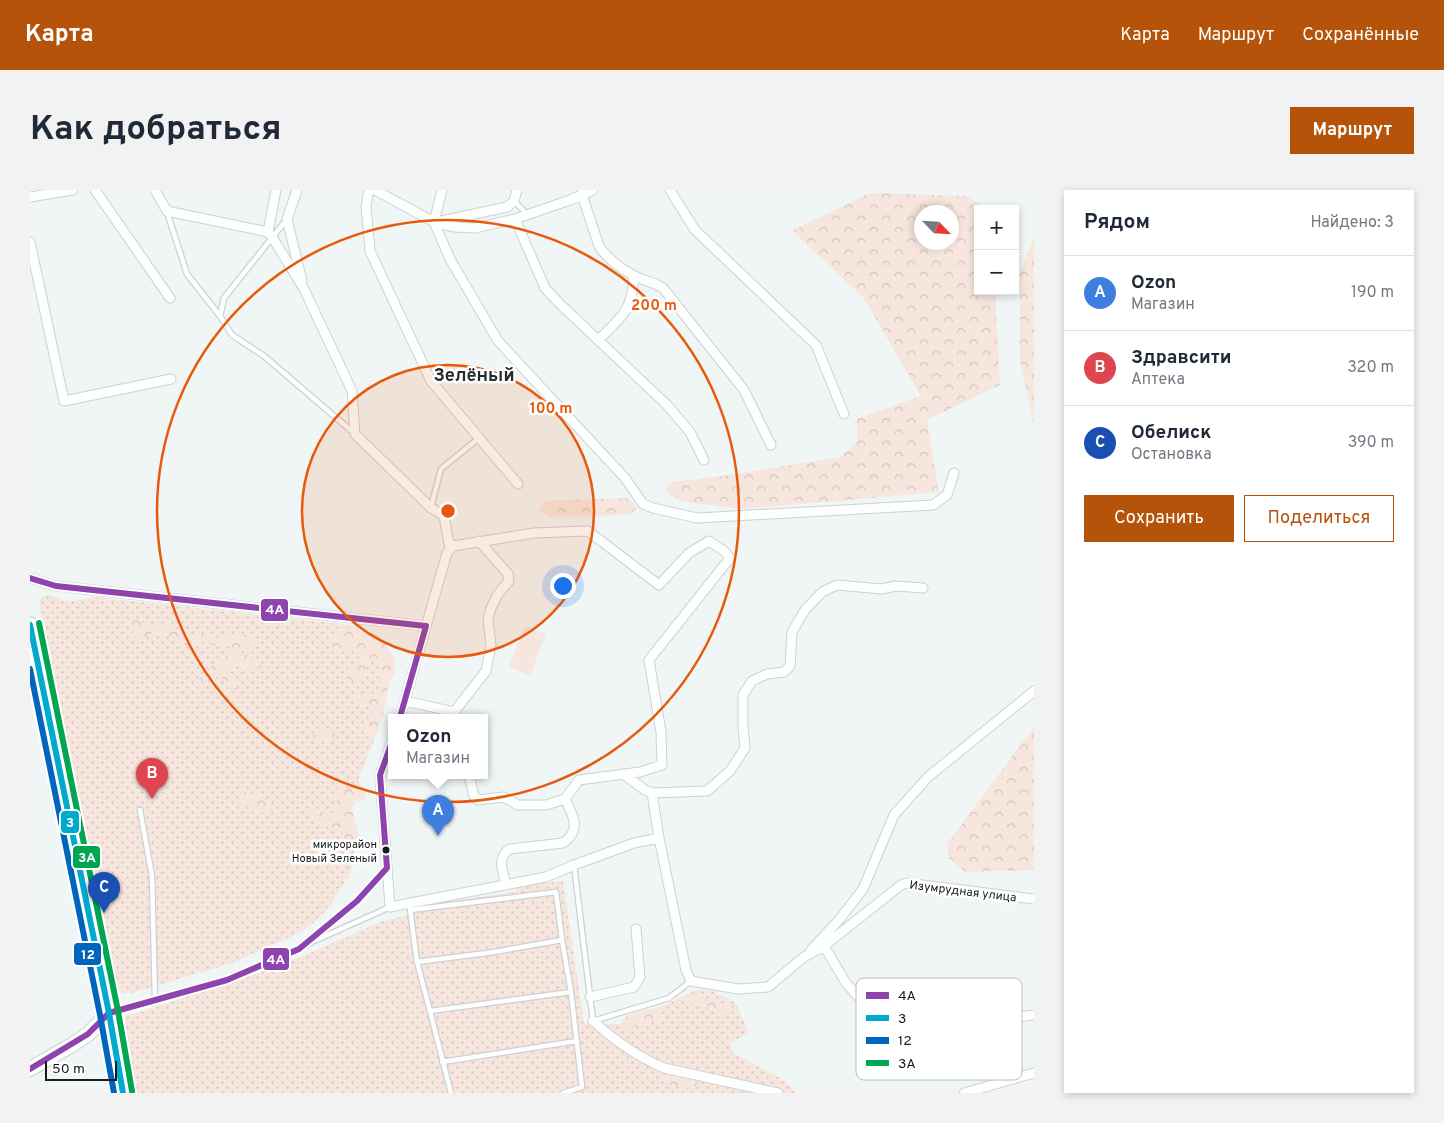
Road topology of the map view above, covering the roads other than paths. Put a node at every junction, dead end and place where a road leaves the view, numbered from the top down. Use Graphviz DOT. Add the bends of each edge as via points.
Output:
graph roads {
  1 [pos="73,190"];
  2 [pos="95,190"];
  3 [pos="156,190"];
  4 [pos="276,190"];
  5 [pos="297,190"];
  6 [pos="369,190"];
  7 [pos="375,190"];
  8 [pos="442,190"];
  9 [pos="517,190"];
  10 [pos="593,190"];
  11 [pos="670,190"];
  12 [pos="582,193"];
  13 [pos="30,197"];
  14 [pos="514,201"];
  15 [pos="167,211"];
  16 [pos="527,214"];
  17 [pos="515,218"];
  18 [pos="287,220"];
  19 [pos="434,222"];
  20 [pos="270,234"];
  21 [pos="30,242"];
  22 [pos="634,276"];
  23 [pos="304,289"];
  24 [pos="170,298"];
  25 [pos="220,316"];
  26 [pos="598,340"];
  27 [pos="171,379"];
  28 [pos="844,414"];
  29 [pos="355,434"];
  30 [pos="479,438"];
  31 [pos="770,445"];
  32 [pos="704,460"];
  33 [pos="954,473"];
  34 [pos="518,484"];
  35 [pos="431,508"];
  36 [pos="479,541"];
  37 [pos="450,549"];
  38 [pos="30,578"];
  39 [pos="923,588"];
  40 [pos="30,625"];
  41 [pos="426,626"];
  42 [pos="1034,691"];
  43 [pos="406,700"];
  44 [pos="401,714"];
  45 [pos="455,714"];
  46 [pos="388,752"];
  47 [pos="623,774"];
  48 [pos="470,779"];
  49 [pos="652,793"];
  50 [pos="564,799"];
  51 [pos="140,810"];
  52 [pos="659,838"];
  53 [pos="574,865"];
  54 [pos="387,868"];
  55 [pos="506,885"];
  56 [pos="1034,899"];
  57 [pos="390,907"];
  58 [pos="409,907"];
  59 [pos="636,929"];
  60 [pos="562,940"];
  61 [pos="824,946"];
  62 [pos="299,949"];
  63 [pos="804,957"];
  64 [pos="417,962"];
  65 [pos="691,981"];
  66 [pos="572,992"];
  67 [pos="856,994"];
  68 [pos="590,997"];
  69 [pos="155,1000"];
  70 [pos="430,1010"];
  71 [pos="109,1013"];
  72 [pos="593,1021"];
  73 [pos="577,1041"];
  74 [pos="442,1062"];
  75 [pos="30,1068"];
  76 [pos="1010,1080"];
  77 [pos="123,1093"];
  78 [pos="451,1093"];
  79 [pos="563,1093"];
  80 [pos="778,1093"];
  81 [pos="964,1093"];
  1 -- 13 [label="street"];
  2 -- 24 [label="street"];
  3 -- 15 [label="street"];
  4 -- 20 [label="street"];
  5 -- 18 [label="street"];
  6 -- 30 [label="street" via="366,206 370,251 431,381"];
  7 -- 19 [label="street"];
  8 -- 19 [label="street"];
  9 -- 14 [label="street"];
  10 -- 12 [label="street"];
  11 -- 28 [label="street" via="695,230 816,345"];
  12 -- 16 [label="street"];
  12 -- 22 [label="street" via="599,246"];
  14 -- 16 [label="lane"];
  14 -- 19 [label="street" via="497,210"];
  15 -- 20 [label="street"];
  15 -- 25 [label="lane" via="187,274"];
  16 -- 17 [label="street"];
  17 -- 19 [label="street" via="476,228"];
  17 -- 26 [label="street" via="545,288"];
  18 -- 20 [label="lane"];
  18 -- 23 [label="street"];
  19 -- 33 [label="street" via="450,259 498,340 647,506 697,518 933,505 947,495"];
  20 -- 23 [label="street"];
  20 -- 25 [label="lane" via="224,298"];
  21 -- 27 [label="street" via="64,401"];
  22 -- 26 [label="street" via="627,308"];
  22 -- 31 [label="street" via="663,288 744,390"];
  23 -- 29 [label="street" via="352,391"];
  25 -- 29 [label="lane" via="232,335 264,356"];
  26 -- 32 [label="street" via="667,405 690,432"];
  29 -- 35 [label="street"];
  30 -- 34 [label="street"];
  30 -- 35 [label="lane" via="441,470"];
  35 -- 37 [label="street" via="444,516"];
  36 -- 37 [label="street"];
  36 -- 45 [label="street" via="508,574 509,582 491,608 488,620 491,645 486,671"];
  36 -- 47 [label="street" via="534,533 588,531 660,585 689,553 709,541 730,558 649,660 661,732 662,765"];
  37 -- 41 [label="street"];
  38 -- 41 [label="street" via="56,586"];
  39 -- 49 [label="street" via="837,585 822,592 805,610 792,632 790,666 784,672 767,674 752,681 743,695 745,748 730,771 707,791"];
  40 -- 71 [label="main road"];
  41 -- 43 [label="street"];
  42 -- 63 [label="street" via="928,777 894,815 863,889 840,920"];
  43 -- 44 [label="street"];
  43 -- 45 [label="street"];
  46 -- 54 [label="street" via="380,775"];
  47 -- 49 [label="street"];
  47 -- 50 [label="street" via="579,780"];
  48 -- 50 [label="street" via="478,800 504,797 518,805 546,805"];
  49 -- 52 [label="street"];
  50 -- 55 [label="street" via="573,814 573,833 563,843 504,852 501,860"];
  51 -- 69 [label="lane" via="152,876"];
  52 -- 53 [label="street" via="634,843"];
  52 -- 65 [label="street"];
  53 -- 55 [label="street" via="546,877"];
  53 -- 68 [label="lane"];
  54 -- 57 [label="street"];
  54 -- 62 [label="lane" via="357,901"];
  55 -- 58 [label="street"];
  56 -- 61 [label="street, Изумрудная улица" via="907,883"];
  57 -- 58 [label="street"];
  57 -- 62 [label="lane"];
  58 -- 60 [label="lane" via="556,892"];
  58 -- 64 [label="lane"];
  59 -- 68 [label="street" via="640,977 634,987"];
  60 -- 64 [label="lane"];
  60 -- 66 [label="lane"];
  61 -- 63 [label="street, Изумрудная улица"];
  61 -- 67 [label="street"];
  62 -- 69 [label="lane" via="227,980"];
  63 -- 65 [label="street" via="768,987 738,989"];
  64 -- 70 [label="lane"];
  65 -- 72 [label="lane" via="668,998"];
  66 -- 70 [label="lane"];
  66 -- 73 [label="lane"];
  68 -- 72 [label="lane"];
  69 -- 71 [label="lane"];
  70 -- 74 [label="lane"];
  71 -- 75 [label="main road" via="88,1034"];
  71 -- 77 [label="main road"];
  72 -- 80 [label="street" via="611,1038 664,1068"];
  73 -- 74 [label="lane"];
  73 -- 79 [label="lane" via="582,1087"];
  74 -- 78 [label="lane"];
  76 -- 81 [label="street"];
}
